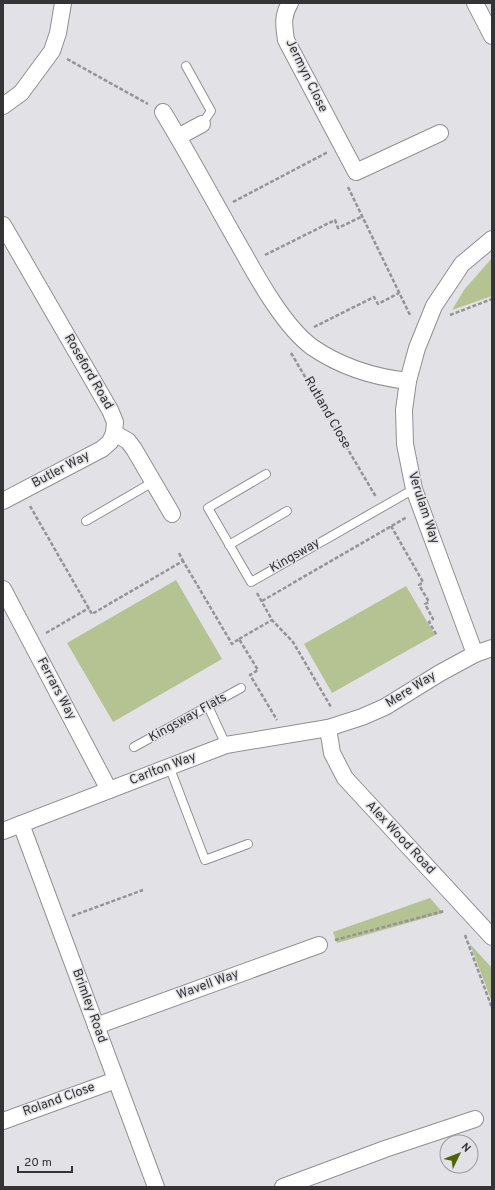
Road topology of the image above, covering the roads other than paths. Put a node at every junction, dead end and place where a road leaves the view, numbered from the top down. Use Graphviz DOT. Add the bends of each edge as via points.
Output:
graph roads {
  1 [pos="62,3"];
  2 [pos="290,3"];
  3 [pos="475,3"];
  4 [pos="492,35"];
  5 [pos="186,66"];
  6 [pos="3,106"];
  7 [pos="162,112"];
  8 [pos="202,124"];
  9 [pos="440,133"];
  10 [pos="178,137"];
  11 [pos="3,225"];
  12 [pos="492,239"];
  13 [pos="408,381"];
  14 [pos="114,433"];
  15 [pos="266,474"];
  16 [pos="153,482"];
  17 [pos="414,489"];
  18 [pos="3,501"];
  19 [pos="287,511"];
  20 [pos="172,514"];
  21 [pos="86,521"];
  22 [pos="229,545"];
  23 [pos="3,589"];
  24 [pos="492,648"];
  25 [pos="475,654"];
  26 [pos="241,688"];
  27 [pos="208,706"];
  28 [pos="328,728"];
  29 [pos="226,745"];
  30 [pos="134,748"];
  31 [pos="169,766"];
  32 [pos="109,790"];
  33 [pos="21,824"];
  34 [pos="3,831"];
  35 [pos="248,844"];
  36 [pos="492,937"];
  37 [pos="319,944"];
  38 [pos="96,1026"];
  39 [pos="116,1080"];
  40 [pos="475,1119"];
  41 [pos="3,1121"];
  42 [pos="156,1187"];
  43 [pos="283,1187"];
  1 -- 6 [label="street" via="58,33 52,51 21,93"];
  2 -- 9 [label="street, Jermyn Close" via="284,14 283,23 286,40 356,172"];
  3 -- 4 [label="street"];
  5 -- 8 [label="lane" via="211,111"];
  7 -- 10 [label="street"];
  8 -- 10 [label="street"];
  10 -- 13 [label="street" via="283,317 311,346 343,366 376,376"];
  11 -- 14 [label="street, Roseford Road" via="110,410"];
  12 -- 13 [label="street, Verulam Way" via="462,264 434,306 417,348"];
  13 -- 17 [label="street, Verulam Way" via="404,410 405,444"];
  14 -- 16 [label="street" via="128,441"];
  14 -- 18 [label="street, Butler Way" via="110,442 102,449"];
  15 -- 22 [label="lane" via="208,508"];
  16 -- 20 [label="street"];
  16 -- 21 [label="lane"];
  17 -- 22 [label="lane, Kingsway" via="250,582"];
  17 -- 25 [label="street, Verulam Way"];
  19 -- 22 [label="lane"];
  23 -- 32 [label="street, Ferrars Way"];
  24 -- 25 [label="street, Mere Way"];
  25 -- 28 [label="street, Mere Way" via="385,707"];
  26 -- 27 [label="lane, Kingsway Flats"];
  27 -- 29 [label="lane"];
  27 -- 30 [label="lane, Kingsway Flats"];
  28 -- 29 [label="street, Carlton Way"];
  28 -- 36 [label="street, Alex Wood Road" via="332,753 345,778"];
  29 -- 31 [label="street, Carlton Way"];
  31 -- 32 [label="street, Carlton Way"];
  31 -- 35 [label="lane" via="205,860"];
  32 -- 33 [label="street, Carlton Way"];
  33 -- 34 [label="street, Carlton Way"];
  33 -- 38 [label="street, Brimley Road"];
  37 -- 38 [label="street, Wavell Way"];
  38 -- 39 [label="street, Brimley Road"];
  39 -- 41 [label="street, Roland Close"];
  39 -- 42 [label="street, Brimley Road"];
  40 -- 43 [label="street"];
}
